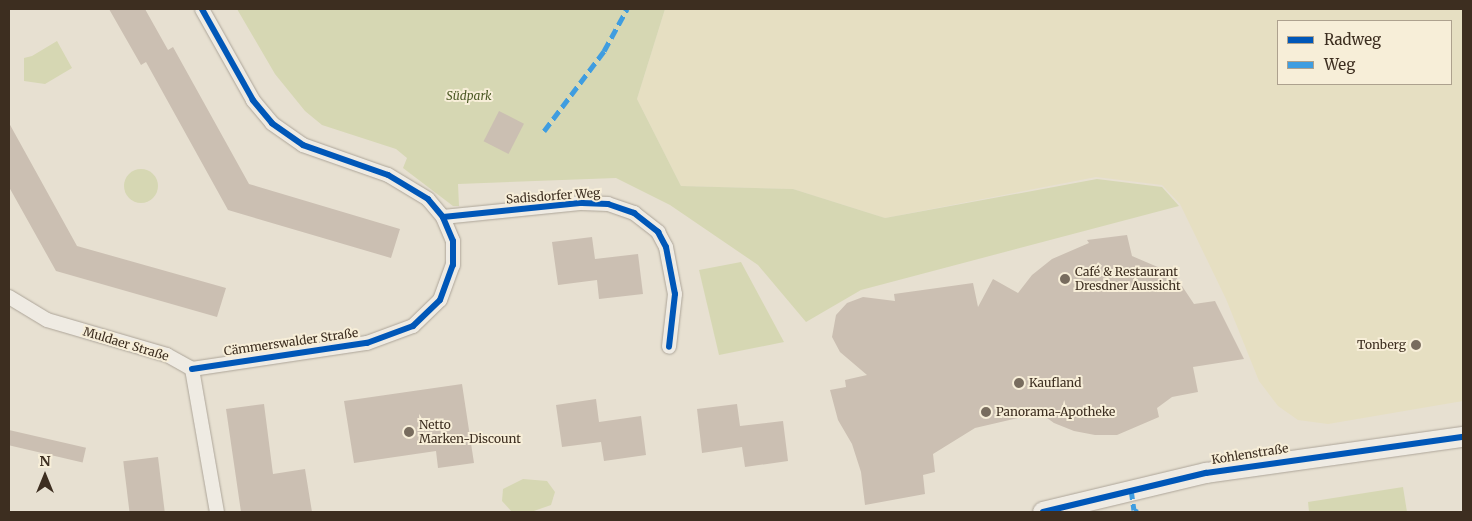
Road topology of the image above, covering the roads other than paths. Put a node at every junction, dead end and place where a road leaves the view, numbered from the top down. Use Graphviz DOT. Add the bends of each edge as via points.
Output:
graph roads {
  1 [pos="202,9"];
  2 [pos="443,217"];
  3 [pos="9,297"];
  4 [pos="669,346"];
  5 [pos="192,369"];
  6 [pos="1463,437"];
  7 [pos="217,512"];
  8 [pos="1044,512"];
  1 -- 2 [label="street, Cämmerswalder Straße" via="253,100 272,123 304,145 404,183 428,199"];
  2 -- 4 [label="street, Sadisdorfer Weg" via="582,203 608,204 634,213 658,232 666,247 675,294"];
  2 -- 5 [label="street, Cämmerswalder Straße" via="453,241 451,277 440,300 414,326 367,343"];
  3 -- 5 [label="street, Muldaer Straße" via="47,320 168,355"];
  5 -- 7 [label="street"];
  6 -- 8 [label="street, Kohlenstraße" via="1214,471"];
}
